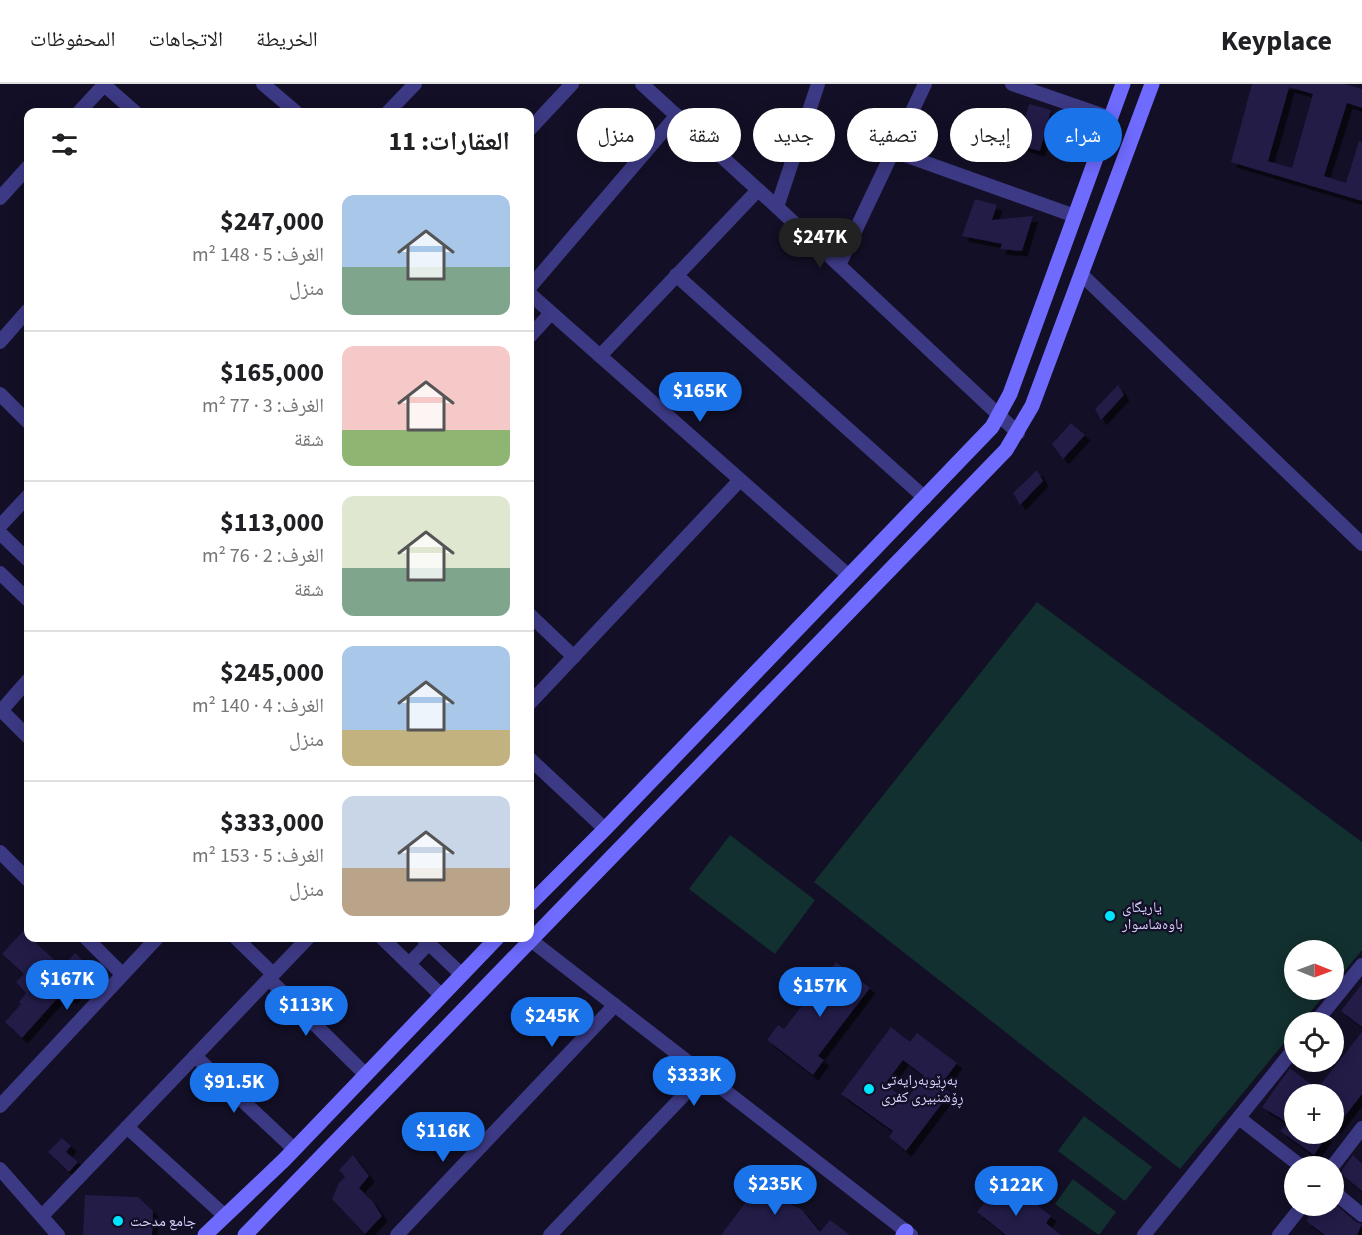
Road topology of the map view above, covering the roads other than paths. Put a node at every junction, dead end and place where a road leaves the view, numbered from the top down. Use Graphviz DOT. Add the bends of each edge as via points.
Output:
graph roads {
  1 [pos="415,84"];
  2 [pos="572,84"];
  3 [pos="642,84"];
  4 [pos="818,84"];
  5 [pos="925,84"];
  6 [pos="1012,84"];
  7 [pos="1123,84"];
  8 [pos="1152,84"];
  9 [pos="103,85"];
  10 [pos="266,85"];
  11 [pos="83,108"];
  12 [pos="130,108"];
  13 [pos="292,108"];
  14 [pos="392,108"];
  15 [pos="668,108"];
  16 [pos="914,108"];
  17 [pos="1082,108"];
  18 [pos="1115,108"];
  19 [pos="534,125"];
  20 [pos="667,126"];
  21 [pos="727,162"];
  22 [pos="888,162"];
  23 [pos="924,162"];
  24 [pos="1095,162"];
  25 [pos="24,171"];
  26 [pos="758,190"];
  27 [pos="0,198"];
  28 [pos="777,207"];
  29 [pos="1075,216"];
  30 [pos="839,265"];
  31 [pos="1081,274"];
  32 [pos="676,275"];
  33 [pos="534,281"];
  34 [pos="534,298"];
  35 [pos="551,313"];
  36 [pos="24,315"];
  37 [pos="534,332"];
  38 [pos="0,342"];
  39 [pos="600,356"];
  40 [pos="0,394"];
  41 [pos="1000,415"];
  42 [pos="24,418"];
  43 [pos="1018,433"];
  44 [pos="740,480"];
  45 [pos="925,498"];
  46 [pos="24,500"];
  47 [pos="0,526"];
  48 [pos="0,533"];
  49 [pos="1362,544"];
  50 [pos="24,556"];
  51 [pos="0,573"];
  52 [pos="849,576"];
  53 [pos="24,596"];
  54 [pos="534,619"];
  55 [pos="574,657"];
  56 [pos="24,684"];
  57 [pos="534,699"];
  58 [pos="1,710"];
  59 [pos="24,732"];
  60 [pos="534,763"];
  61 [pos="605,829"];
  62 [pos="0,852"];
  63 [pos="560,875"];
  64 [pos="24,876"];
  65 [pos="577,894"];
  66 [pos="534,900"];
  67 [pos="534,939"];
  68 [pos="90,942"];
  69 [pos="153,942"];
  70 [pos="240,942"];
  71 [pos="304,942"];
  72 [pos="385,942"];
  73 [pos="425,942"];
  74 [pos="428,942"];
  75 [pos="493,942"];
  76 [pos="531,942"];
  77 [pos="533,942"];
  78 [pos="409,964"];
  79 [pos="1362,965"];
  80 [pos="123,974"];
  81 [pos="461,974"];
  82 [pos="271,976"];
  83 [pos="441,995"];
  84 [pos="615,1005"];
  85 [pos="1325,1012"];
  86 [pos="399,1040"];
  87 [pos="195,1056"];
  88 [pos="418,1057"];
  89 [pos="1284,1062"];
  90 [pos="365,1074"];
  91 [pos="704,1074"];
  92 [pos="0,1106"];
  93 [pos="1239,1118"];
  94 [pos="127,1127"];
  95 [pos="1362,1128"];
  96 [pos="294,1149"];
  97 [pos="1288,1156"];
  98 [pos="1340,1156"];
  99 [pos="0,1169"];
  100 [pos="1344,1200"];
  101 [pos="1362,1215"];
  102 [pos="42,1216"];
  103 [pos="225,1216"];
  104 [pos="1294,1216"];
  105 [pos="555,1234"];
  106 [pos="907,1234"];
  107 [pos="58,1235"];
  108 [pos="205,1235"];
  109 [pos="245,1235"];
  110 [pos="397,1235"];
  111 [pos="1144,1235"];
  112 [pos="1279,1235"];
  1 -- 14 [label="street"];
  2 -- 19 [label="street"];
  3 -- 15 [label="street"];
  4 -- 28 [label="street"];
  5 -- 16 [label="street"];
  6 -- 17 [label="street"];
  7 -- 18 [label="street"];
  8 -- 31 [label="street"];
  9 -- 11 [label="street"];
  9 -- 12 [label="street"];
  10 -- 13 [label="street"];
  20 -- 33 [label="street"];
  21 -- 26 [label="street"];
  22 -- 30 [label="street"];
  23 -- 29 [label="street"];
  24 -- 29 [label="street"];
  25 -- 27 [label="street"];
  26 -- 28 [label="street"];
  26 -- 32 [label="street"];
  28 -- 30 [label="street"];
  29 -- 41 [label="street"];
  30 -- 41 [label="street"];
  31 -- 43 [label="street" via="1032,406"];
  31 -- 49 [label="street"];
  32 -- 39 [label="street"];
  32 -- 45 [label="street"];
  34 -- 35 [label="street"];
  35 -- 37 [label="street"];
  35 -- 39 [label="street"];
  36 -- 38 [label="street"];
  39 -- 44 [label="street"];
  40 -- 42 [label="street"];
  41 -- 43 [label="street"];
  41 -- 45 [label="street"];
  43 -- 65 [label="street" via="992,466"];
  44 -- 52 [label="street"];
  44 -- 55 [label="street"];
  45 -- 52 [label="street"];
  46 -- 47 [label="street"];
  48 -- 50 [label="street"];
  51 -- 53 [label="street"];
  52 -- 61 [label="street"];
  54 -- 55 [label="street"];
  55 -- 57 [label="street"];
  56 -- 58 [label="street"];
  58 -- 59 [label="street"];
  60 -- 61 [label="street"];
  61 -- 63 [label="street"];
  62 -- 64 [label="street"];
  63 -- 65 [label="street"];
  63 -- 66 [label="street"];
  65 -- 67 [label="street"];
  68 -- 80 [label="street"];
  69 -- 80 [label="street"];
  70 -- 82 [label="street"];
  71 -- 82 [label="street"];
  72 -- 78 [label="street"];
  73 -- 78 [label="street"];
  74 -- 81 [label="street"];
  75 -- 81 [label="street"];
  76 -- 88 [label="street"];
  77 -- 84 [label="street"];
  78 -- 83 [label="street"];
  79 -- 85 [label="street"];
  80 -- 92 [label="street"];
  81 -- 83 [label="street"];
  82 -- 87 [label="street"];
  82 -- 90 [label="street"];
  83 -- 86 [label="street"];
  84 -- 91 [label="street"];
  84 -- 110 [label="street"];
  86 -- 88 [label="street"];
  86 -- 90 [label="street"];
  87 -- 94 [label="street"];
  87 -- 96 [label="street"];
  88 -- 109 [label="street"];
  89 -- 93 [label="street"];
  90 -- 96 [label="street"];
  91 -- 105 [label="street"];
  91 -- 106 [label="street"];
  93 -- 97 [label="street"];
  93 -- 111 [label="street"];
  94 -- 102 [label="street"];
  94 -- 103 [label="street"];
  95 -- 98 [label="street"];
  96 -- 103 [label="street"];
  99 -- 102 [label="street"];
  100 -- 101 [label="street"];
  102 -- 107 [label="street"];
  103 -- 108 [label="street"];
  104 -- 112 [label="street"];
}
